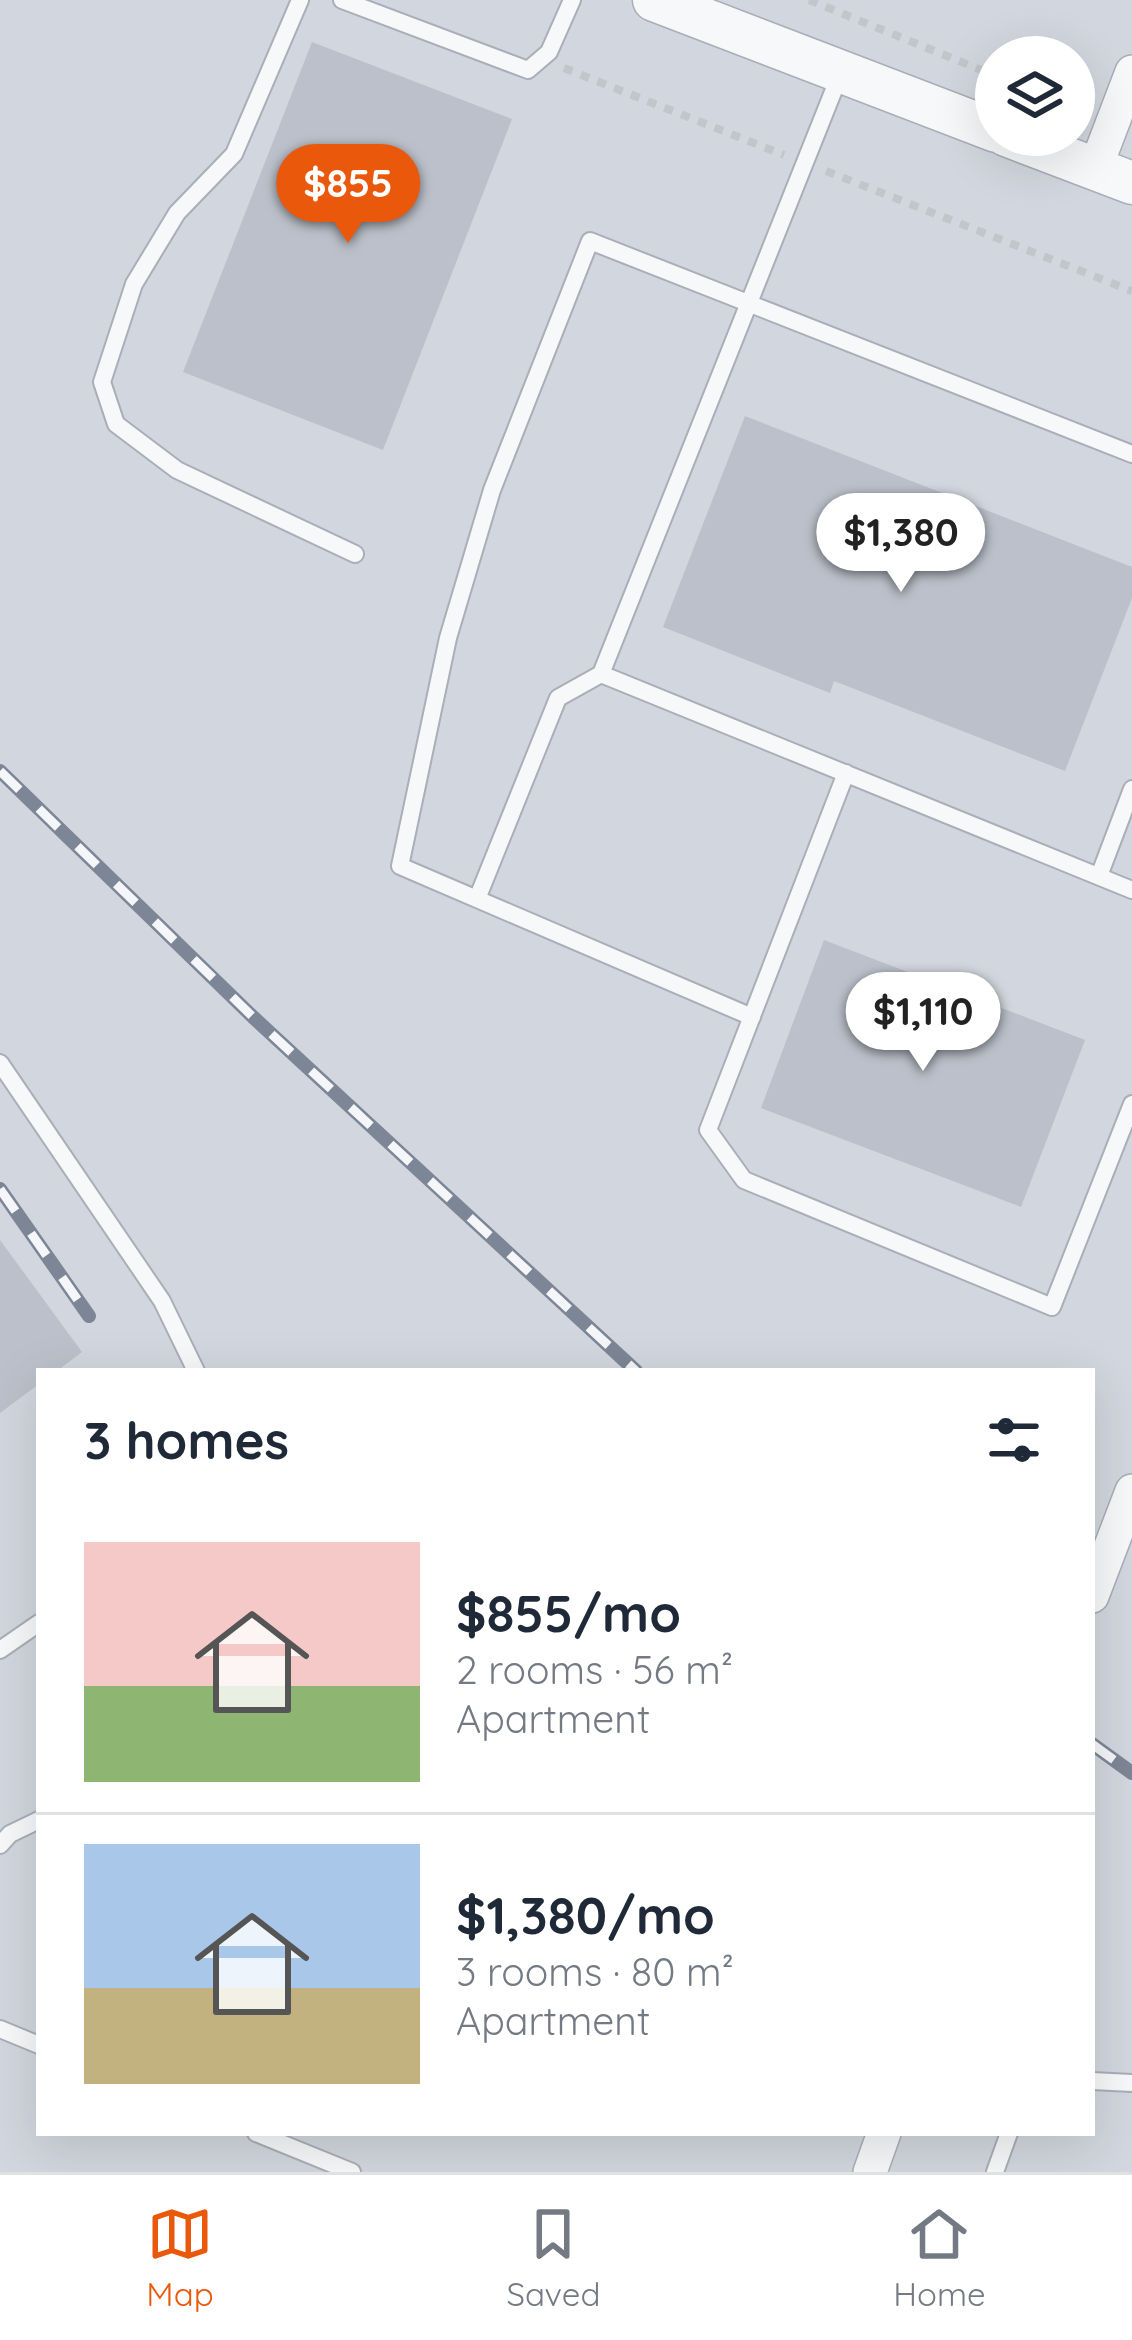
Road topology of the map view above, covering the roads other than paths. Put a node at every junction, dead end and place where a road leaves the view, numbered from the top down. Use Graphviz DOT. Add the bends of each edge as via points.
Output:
graph roads {
  1 [pos="300,0"];
  2 [pos="342,0"];
  3 [pos="572,0"];
  4 [pos="654,0"];
  5 [pos="841,72"];
  6 [pos="1132,72"];
  7 [pos="975,123"];
  8 [pos="1061,156"];
  9 [pos="1113,176"];
  10 [pos="747,304"];
  11 [pos="1132,454"];
  12 [pos="355,554"];
  13 [pos="602,674"];
  14 [pos="846,773"];
  15 [pos="1132,789"];
  16 [pos="1099,876"];
  17 [pos="1132,890"];
  18 [pos="477,899"];
  19 [pos="752,1017"];
  20 [pos="0,1063"];
  21 [pos="1132,1104"];
  22 [pos="195,1368"];
  23 [pos="1132,1491"];
  24 [pos="1095,1588"];
  25 [pos="36,1625"];
  26 [pos="0,1651"];
  27 [pos="36,1821"];
  28 [pos="3,1833"];
  29 [pos="0,2029"];
  30 [pos="36,2044"];
  31 [pos="1095,2081"];
  32 [pos="1132,2083"];
  33 [pos="263,2136"];
  34 [pos="883,2136"];
  35 [pos="1008,2136"];
  36 [pos="352,2172"];
  37 [pos="870,2172"];
  38 [pos="995,2172"];
  1 -- 12 [label="lane" via="234,154 177,213 134,284 102,382 116,424 177,470"];
  2 -- 3 [label="lane" via="528,70 549,52"];
  4 -- 5 [label="street"];
  5 -- 7 [label="street"];
  5 -- 10 [label="lane"];
  6 -- 9 [label="street"];
  8 -- 9 [label="street"];
  10 -- 11 [label="lane"];
  10 -- 13 [label="lane"];
  10 -- 18 [label="lane" via="590,241 492,490 448,638 400,866"];
  13 -- 14 [label="lane"];
  13 -- 18 [label="lane" via="558,698"];
  14 -- 16 [label="lane"];
  14 -- 19 [label="lane"];
  15 -- 16 [label="lane"];
  16 -- 17 [label="lane"];
  18 -- 19 [label="lane"];
  19 -- 21 [label="lane" via="708,1130 744,1180 1052,1307"];
  20 -- 22 [label="lane" via="162,1301"];
  23 -- 24 [label="street"];
  25 -- 26 [label="lane"];
  27 -- 28 [label="lane"];
  29 -- 30 [label="lane"];
  31 -- 32 [label="lane"];
  33 -- 36 [label="lane"];
  34 -- 37 [label="street"];
  35 -- 38 [label="lane"];
}
